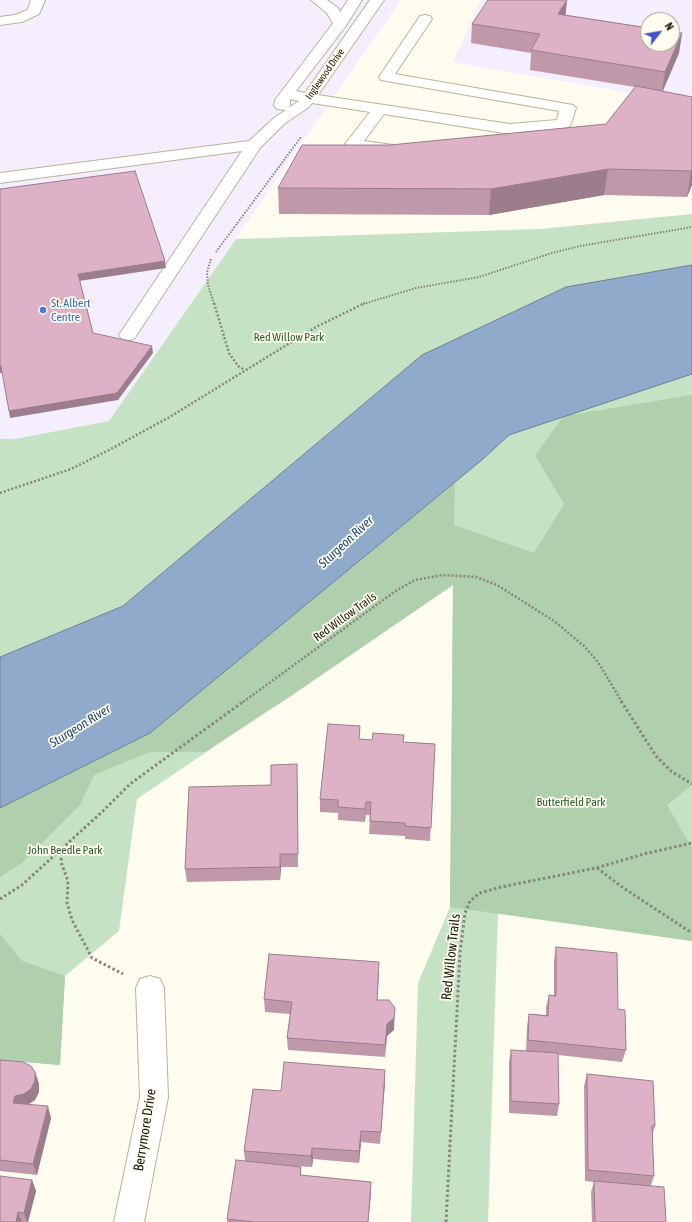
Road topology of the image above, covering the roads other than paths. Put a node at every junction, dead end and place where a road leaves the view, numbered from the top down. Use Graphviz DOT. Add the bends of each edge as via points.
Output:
graph roads {
  1 [pos="38,0"];
  2 [pos="318,0"];
  3 [pos="355,0"];
  4 [pos="377,0"];
  5 [pos="425,19"];
  6 [pos="0,21"];
  7 [pos="340,24"];
  8 [pos="286,94"];
  9 [pos="377,95"];
  10 [pos="309,97"];
  11 [pos="279,121"];
  12 [pos="465,123"];
  13 [pos="451,137"];
  14 [pos="254,145"];
  15 [pos="402,148"];
  16 [pos="0,178"];
  17 [pos="128,335"];
  18 [pos="150,988"];
  19 [pos="129,1222"];
  1 -- 6 [label="street" via="34,12 17,19"];
  2 -- 7 [label="street" via="332,11"];
  3 -- 7 [label="street, Inglewood Drive"];
  4 -- 10 [label="street, Inglewood Drive"];
  5 -- 9 [label="street"];
  7 -- 8 [label="street, Inglewood Drive"];
  8 -- 10 [label="street"];
  8 -- 11 [label="street, Inglewood Drive" via="282,100"];
  9 -- 10 [label="street"];
  9 -- 12 [label="street"];
  9 -- 12 [label="street" via="568,108 563,124 510,129"];
  9 -- 15 [label="street" via="353,144"];
  10 -- 11 [label="street, Inglewood Drive" via="304,104"];
  11 -- 14 [label="street"];
  12 -- 13 [label="street"];
  14 -- 16 [label="street"];
  14 -- 17 [label="street"];
  18 -- 19 [label="street, Berrymore Drive" via="154,1097"];
}
